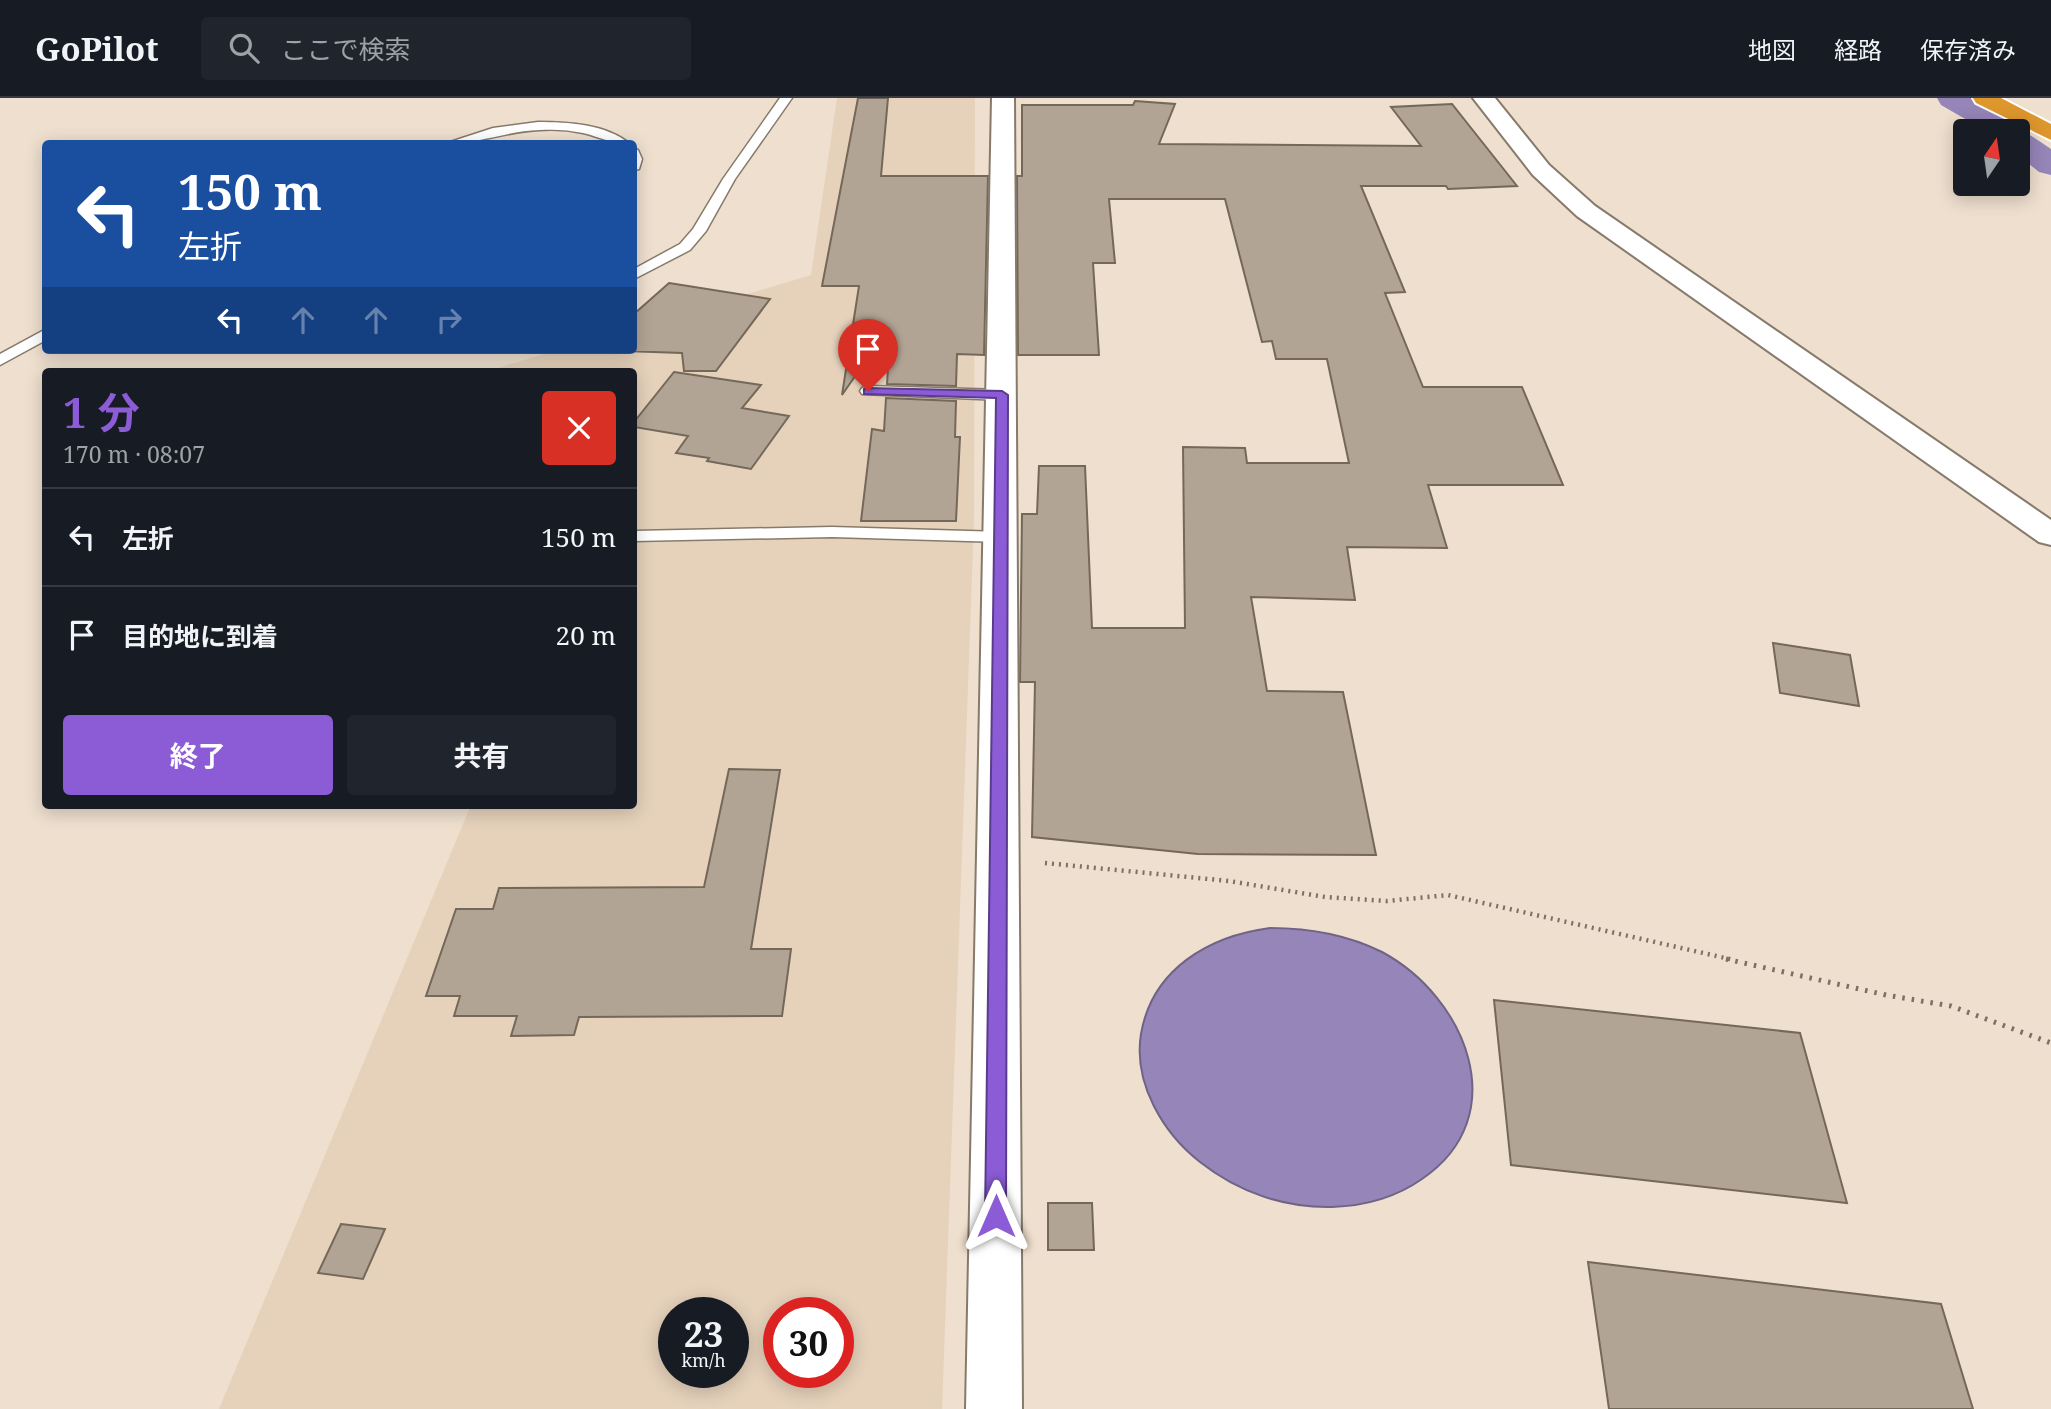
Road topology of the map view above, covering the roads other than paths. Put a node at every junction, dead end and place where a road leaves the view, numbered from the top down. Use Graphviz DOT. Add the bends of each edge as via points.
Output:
graph roads {
  1 [pos="786,98"];
  2 [pos="1003,98"];
  3 [pos="1484,98"];
  4 [pos="1984,98"];
  5 [pos="2051,133"];
  6 [pos="464,140"];
  7 [pos="614,140"];
  8 [pos="637,273"];
  9 [pos="42,335"];
  10 [pos="0,360"];
  11 [pos="868,391"];
  12 [pos="1002,395"];
  13 [pos="2051,535"];
  14 [pos="637,536"];
  15 [pos="1002,537"];
  16 [pos="994,1409"];
  1 -- 8 [label="lane" via="699,231 685,247"];
  2 -- 12 [label="street"];
  3 -- 13 [label="street" via="1541,170 1586,211"];
  4 -- 5 [label="highway"];
  6 -- 7 [label="lane" via="537,126 586,129"];
  9 -- 10 [label="lane"];
  11 -- 12 [label="lane"];
  12 -- 15 [label="street"];
  14 -- 15 [label="lane" via="832,532"];
  15 -- 16 [label="street"];
}
